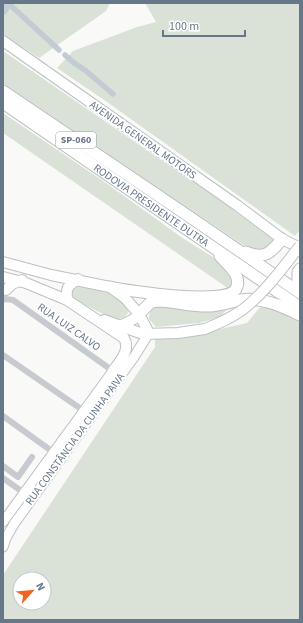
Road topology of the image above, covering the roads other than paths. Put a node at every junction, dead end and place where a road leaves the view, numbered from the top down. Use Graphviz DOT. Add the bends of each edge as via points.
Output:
graph roads {
  1 [pos="3,41"];
  2 [pos="3,90"];
  3 [pos="3,102"];
  4 [pos="238,206"];
  5 [pos="282,239"];
  6 [pos="209,243"];
  7 [pos="230,243"];
  8 [pos="299,243"];
  9 [pos="6,263"];
  10 [pos="300,269"];
  11 [pos="51,275"];
  12 [pos="78,279"];
  13 [pos="15,280"];
  14 [pos="300,284"];
  15 [pos="110,287"];
  16 [pos="300,293"];
  17 [pos="4,295"];
  18 [pos="67,300"];
  19 [pos="77,307"];
  20 [pos="300,307"];
  21 [pos="139,314"];
  22 [pos="300,315"];
  23 [pos="120,326"];
  24 [pos="149,333"];
  25 [pos="3,355"];
  26 [pos="113,371"];
  27 [pos="84,411"];
  28 [pos="3,416"];
  29 [pos="53,452"];
  30 [pos="32,457"];
  31 [pos="3,466"];
  32 [pos="3,478"];
  33 [pos="24,493"];
  34 [pos="3,522"];
  35 [pos="3,547"];
  1 -- 4 [label="main road, AVENIDA GENERAL MOTORS"];
  2 -- 7 [label="highway, RODOVIA PRESIDENTE DUTRA / SP-060"];
  3 -- 6 [label="highway, RODOVIA PRESIDENTE DUTRA / SP-060"];
  4 -- 5 [label="main road, AVENIDA GENERAL MOTORS"];
  4 -- 8 [label="main road"];
  5 -- 7 [label="highway" via="267,254 260,256 252,255"];
  5 -- 8 [label="main road, AVENIDA GENERAL MOTORS"];
  6 -- 15 [label="highway" via="237,276 238,282 233,292 204,298"];
  6 -- 20 [label="highway, RODOVIA PRESIDENTE DUTRA / SP-060"];
  7 -- 16 [label="highway, RODOVIA PRESIDENTE DUTRA / SP-060"];
  8 -- 24 [label="main road, bridge" via="246,308 205,329 178,333"];
  9 -- 11 [label="main road"];
  9 -- 13 [label="main road"];
  10 -- 14 [label="highway"];
  11 -- 12 [label="main road"];
  11 -- 13 [label="main road"];
  12 -- 15 [label="main road"];
  12 -- 18 [label="main road" via="69,285"];
  13 -- 17 [label="main road"];
  13 -- 18 [label="main road"];
  15 -- 21 [label="main road" via="125,298"];
  17 -- 26 [label="street, RUA LUIZ CALVO" via="5,299 13,300"];
  18 -- 19 [label="main road"];
  19 -- 23 [label="main road"];
  19 -- 26 [label="main road" via="124,338 127,347"];
  21 -- 22 [label="highway" via="151,302 211,306 251,299 277,305"];
  21 -- 23 [label="main road"];
  21 -- 24 [label="main road"];
  23 -- 24 [label="main road" via="143,334"];
  24 -- 35 [label="street, RUA CONSTÂNCIA DA CUNHA PAIVA" via="14,524"];
  25 -- 27 [label="street"];
  26 -- 27 [label="street, RUA CONSTÂNCIA DA CUNHA PAIVA"];
  27 -- 29 [label="street, RUA CONSTÂNCIA DA CUNHA PAIVA"];
  28 -- 29 [label="street"];
  29 -- 33 [label="street, RUA CONSTÂNCIA DA CUNHA PAIVA"];
  30 -- 31 [label="street" via="18,477"];
  32 -- 33 [label="street"];
  33 -- 34 [label="street, RUA CONSTÂNCIA DA CUNHA PAIVA"];
}
